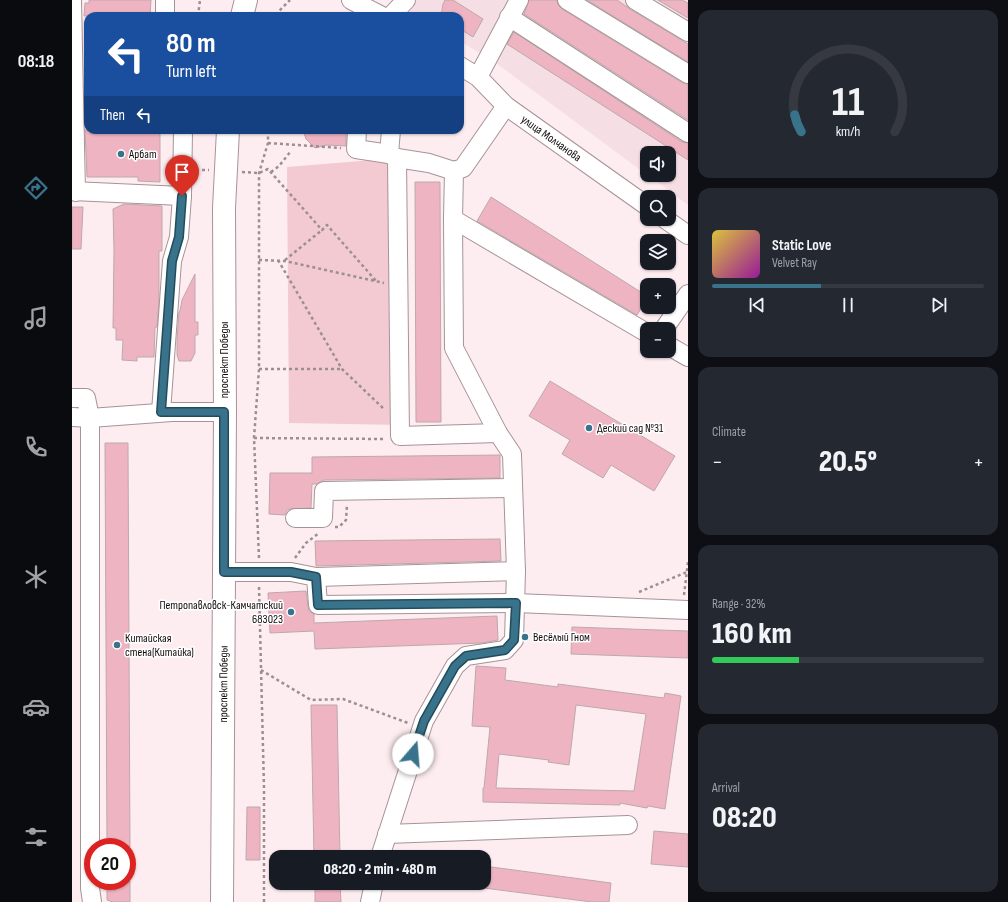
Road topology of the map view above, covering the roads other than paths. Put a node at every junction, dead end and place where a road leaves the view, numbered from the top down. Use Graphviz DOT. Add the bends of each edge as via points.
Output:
graph roads {
  1 [pos="72,0"];
  2 [pos="165,0"];
  3 [pos="246,0"];
  4 [pos="351,0"];
  5 [pos="405,0"];
  6 [pos="518,0"];
  7 [pos="567,0"];
  8 [pos="634,0"];
  9 [pos="165,12"];
  10 [pos="243,12"];
  11 [pos="374,12"];
  12 [pos="394,12"];
  13 [pos="509,17"];
  14 [pos="688,32"];
  15 [pos="464,68"];
  16 [pos="688,74"];
  17 [pos="478,77"];
  18 [pos="506,106"];
  19 [pos="688,133"];
  20 [pos="183,134"];
  21 [pos="228,134"];
  22 [pos="357,134"];
  23 [pos="391,134"];
  24 [pos="393,156"];
  25 [pos="454,171"];
  26 [pos="74,191"];
  27 [pos="182,196"];
  28 [pos="640,201"];
  29 [pos="453,219"];
  30 [pos="676,226"];
  31 [pos="688,235"];
  32 [pos="688,294"];
  33 [pos="669,322"];
  34 [pos="640,329"];
  35 [pos="676,350"];
  36 [pos="688,357"];
  37 [pos="72,398"];
  38 [pos="161,412"];
  39 [pos="224,412"];
  40 [pos="72,417"];
  41 [pos="90,418"];
  42 [pos="498,433"];
  43 [pos="513,488"];
  44 [pos="295,518"];
  45 [pos="516,571"];
  46 [pos="224,572"];
  47 [pos="316,577"];
  48 [pos="516,603"];
  49 [pos="685,610"];
  50 [pos="628,825"];
  51 [pos="387,834"];
  52 [pos="382,850"];
  53 [pos="373,890"];
  54 [pos="92,902"];
  55 [pos="222,902"];
  56 [pos="370,902"];
  1 -- 26 [label="street"];
  2 -- 9 [label="street"];
  3 -- 10 [label="main road"];
  4 -- 11 [label="street"];
  5 -- 12 [label="street"];
  6 -- 13 [label="street"];
  7 -- 16 [label="street"];
  8 -- 14 [label="street"];
  13 -- 17 [label="street"];
  13 -- 19 [label="street"];
  15 -- 17 [label="street, улица Молчанова"];
  17 -- 18 [label="street, улица Молчанова"];
  18 -- 25 [label="street" via="463,168"];
  18 -- 28 [label="street, улица Молчанова"];
  20 -- 27 [label="street"];
  21 -- 39 [label="main road, проспект Победы" via="224,208"];
  22 -- 24 [label="street" via="356,150"];
  23 -- 24 [label="street"];
  24 -- 25 [label="street"];
  24 -- 42 [label="street" via="399,285 400,436"];
  25 -- 29 [label="street"];
  26 -- 27 [label="street"];
  27 -- 38 [label="street" via="179,237 172,261"];
  29 -- 34 [label="street"];
  29 -- 42 [label="street" via="454,348"];
  30 -- 31 [label="street"];
  32 -- 33 [label="street"];
  35 -- 36 [label="street"];
  37 -- 41 [label="street" via="86,398"];
  38 -- 39 [label="street"];
  38 -- 41 [label="street"];
  39 -- 46 [label="main road, проспект Победы"];
  40 -- 41 [label="street"];
  41 -- 54 [label="street"];
  42 -- 43 [label="street" via="512,454"];
  43 -- 44 [label="street" via="324,490 323,518"];
  43 -- 45 [label="street"];
  45 -- 47 [label="street"];
  45 -- 48 [label="street"];
  46 -- 47 [label="street" via="291,572"];
  46 -- 55 [label="main road, проспект Победы"];
  47 -- 48 [label="street" via="318,605"];
  48 -- 49 [label="street"];
  48 -- 51 [label="street" via="514,640 505,650 466,656 455,666 424,721"];
  50 -- 51 [label="street"];
  51 -- 52 [label="street"];
  53 -- 56 [label="street"];
}
